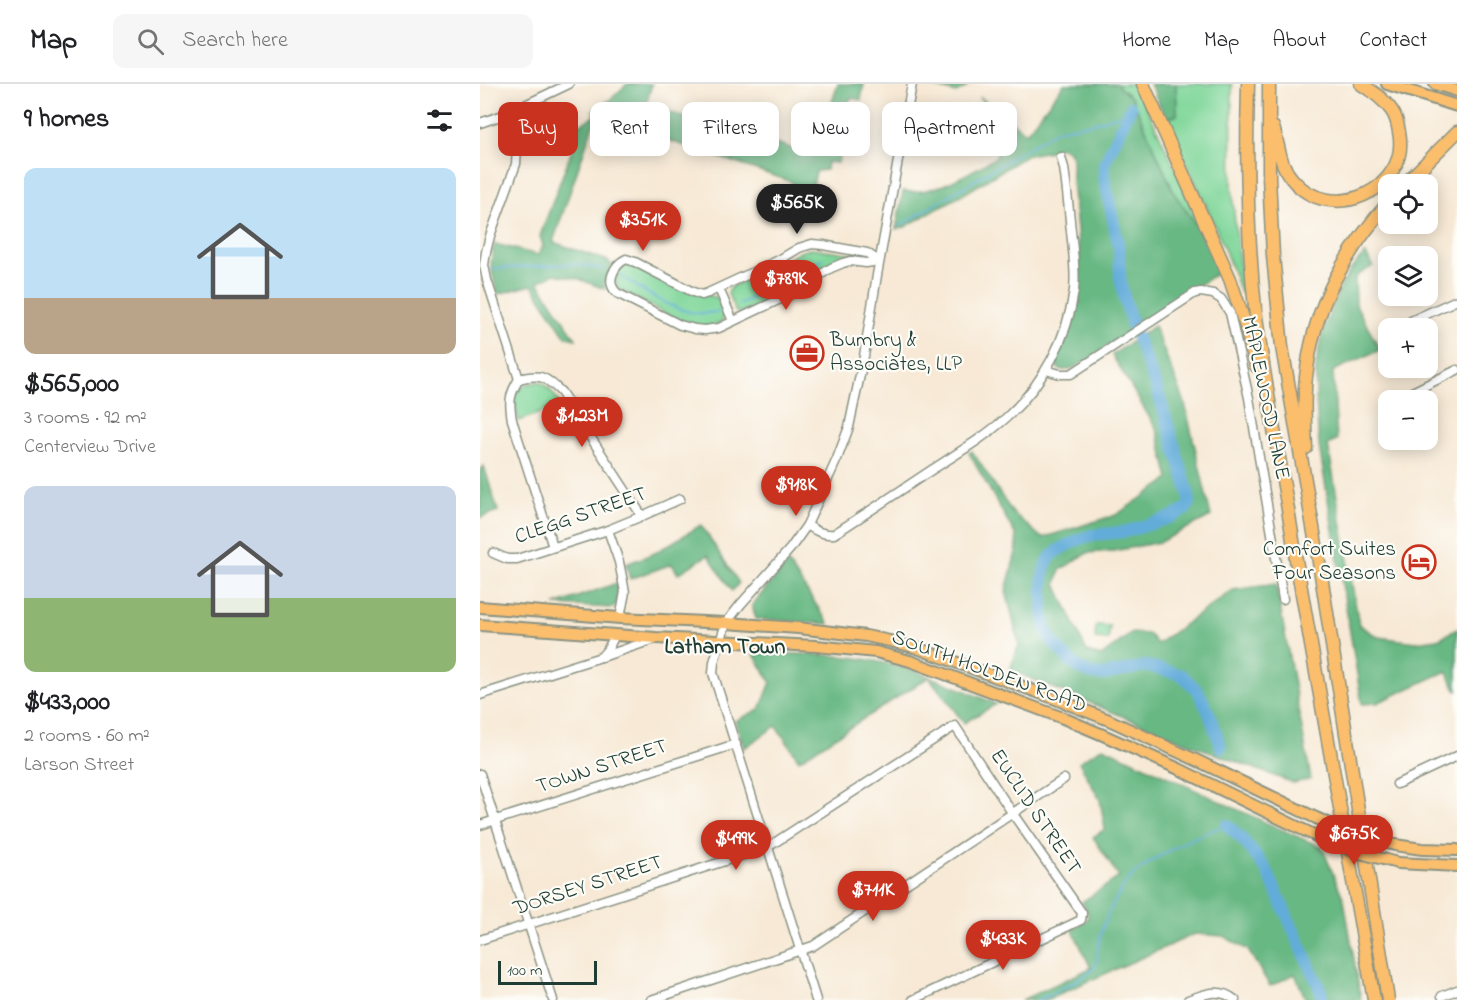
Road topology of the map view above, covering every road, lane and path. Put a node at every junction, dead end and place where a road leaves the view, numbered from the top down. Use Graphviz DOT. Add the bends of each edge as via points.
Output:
graph roads {
  1 [pos="569,84"];
  2 [pos="912,84"];
  3 [pos="1143,84"];
  4 [pos="1248,84"];
  5 [pos="1269,84"];
  6 [pos="1361,84"];
  7 [pos="1387,84"];
  8 [pos="1435,84"];
  9 [pos="1457,91"];
  10 [pos="531,102"];
  11 [pos="1457,106"];
  12 [pos="1268,114"];
  13 [pos="498,117"];
  14 [pos="480,123"];
  15 [pos="1457,132"];
  16 [pos="516,156"];
  17 [pos="1061,157"];
  18 [pos="1415,174"];
  19 [pos="1378,214"];
  20 [pos="480,234"];
  21 [pos="490,236"];
  22 [pos="879,261"];
  23 [pos="718,289"];
  24 [pos="1457,300"];
  25 [pos="1418,318"];
  26 [pos="732,321"];
  27 [pos="1046,370"];
  28 [pos="1457,370"];
  29 [pos="519,379"];
  30 [pos="1416,390"];
  31 [pos="1307,491"];
  32 [pos="1286,493"];
  33 [pos="680,499"];
  34 [pos="642,516"];
  35 [pos="807,525"];
  36 [pos="608,530"];
  37 [pos="554,547"];
  38 [pos="493,553"];
  39 [pos="1283,599"];
  40 [pos="480,607"];
  41 [pos="620,618"];
  42 [pos="726,623"];
  43 [pos="480,625"];
  44 [pos="615,635"];
  45 [pos="656,638"];
  46 [pos="719,642"];
  47 [pos="601,657"];
  48 [pos="480,694"];
  49 [pos="955,726"];
  50 [pos="736,744"];
  51 [pos="1457,756"];
  52 [pos="480,774"];
  53 [pos="1064,779"];
  54 [pos="1397,784"];
  55 [pos="1013,814"];
  56 [pos="495,820"];
  57 [pos="480,825"];
  58 [pos="768,847"];
  59 [pos="1457,850"];
  60 [pos="1457,866"];
  61 [pos="528,924"];
  62 [pos="480,939"];
  63 [pos="801,951"];
  64 [pos="1457,990"];
  65 [pos="1442,996"];
  66 [pos="553,1000"];
  67 [pos="651,1000"];
  68 [pos="816,1000"];
  69 [pos="913,1000"];
  70 [pos="1188,1000"];
  71 [pos="1234,1000"];
  72 [pos="1374,1000"];
  73 [pos="1388,1000"];
  1 -- 10 [label="street"];
  2 -- 22 [label="street"];
  3 -- 32 [label="highway" via="1233,288"];
  4 -- 32 [label="highway" via="1246,169 1251,268 1260,347"];
  5 -- 12 [label="highway"];
  6 -- 12 [label="highway" via="1393,112 1401,138 1397,160 1387,177 1357,198 1330,201 1308,193 1291,179 1279,155"];
  7 -- 11 [label="main road"];
  8 -- 9 [label="main road"];
  12 -- 31 [label="highway" via="1277,303"];
  13 -- 14 [label="street"];
  15 -- 18 [label="highway"];
  16 -- 21 [label="street"];
  17 -- 27 [label="street" via="1073,248 1074,291 1064,333"];
  19 -- 31 [label="highway" via="1338,272 1318,318 1305,388"];
  20 -- 21 [label="street"];
  21 -- 29 [label="street" via="484,265 487,280"];
  22 -- 23 [label="street" via="867,253 812,244"];
  22 -- 26 [label="street" via="843,263 801,289"];
  22 -- 35 [label="street" via="849,427"];
  23 -- 26 [label="street"];
  23 -- 26 [label="street" via="702,295 626,259 616,266 610,284 617,293 687,328 719,328"];
  24 -- 25 [label="street"];
  27 -- 35 [label="street" via="1006,418 834,534"];
  27 -- 39 [label="street, MAPLEWOOD LANE" via="1071,374 1195,293 1207,292 1221,299 1230,314 1249,395"];
  28 -- 30 [label="street"];
  29 -- 34 [label="street" via="539,376 561,392"];
  29 -- 37 [label="street" via="509,401 512,420"];
  31 -- 73 [label="highway"];
  32 -- 72 [label="highway"];
  33 -- 34 [label="street, CLEGG STREET"];
  34 -- 36 [label="street, CLEGG STREET"];
  35 -- 42 [label="street"];
  36 -- 37 [label="street, CLEGG STREET"];
  36 -- 41 [label="street" via="620,562 625,592"];
  37 -- 38 [label="street, CLEGG STREET" via="517,559"];
  40 -- 41 [label="main road, SOUTH HOLDEN ROAD"];
  41 -- 42 [label="main road, SOUTH HOLDEN ROAD"];
  42 -- 46 [label="street"];
  42 -- 59 [label="main road, SOUTH HOLDEN ROAD, bridge" via="866,636 917,648 1109,720 1356,835 1395,845"];
  43 -- 44 [label="main road, SOUTH HOLDEN ROAD"];
  44 -- 45 [label="main road, SOUTH HOLDEN ROAD"];
  44 -- 47 [label="street"];
  45 -- 46 [label="main road, SOUTH HOLDEN ROAD"];
  45 -- 47 [label="street"];
  46 -- 50 [label="street" via="713,673"];
  46 -- 60 [label="main road, SOUTH HOLDEN ROAD, bridge" via="850,649 910,661 1103,735 1356,852 1398,863"];
  47 -- 48 [label="street"];
  49 -- 55 [label="street, EUCLID STREET"];
  49 -- 58 [label="street, DORSEY STREET"];
  50 -- 56 [label="street, TOWN STREET"];
  50 -- 58 [label="street"];
  51 -- 54 [label="street"];
  52 -- 56 [label="street"];
  53 -- 55 [label="street"];
  55 -- 63 [label="street"];
  55 -- 69 [label="street, EUCLID STREET" via="1082,913 1082,920"];
  56 -- 57 [label="street, TOWN STREET"];
  56 -- 61 [label="street"];
  58 -- 61 [label="street, DORSEY STREET"];
  58 -- 63 [label="street"];
  61 -- 62 [label="street, DORSEY STREET"];
  61 -- 66 [label="street"];
  63 -- 67 [label="street"];
  63 -- 68 [label="street"];
  64 -- 65 [label="street"];
  70 -- 71 [label="street" via="1213,992"];
}
